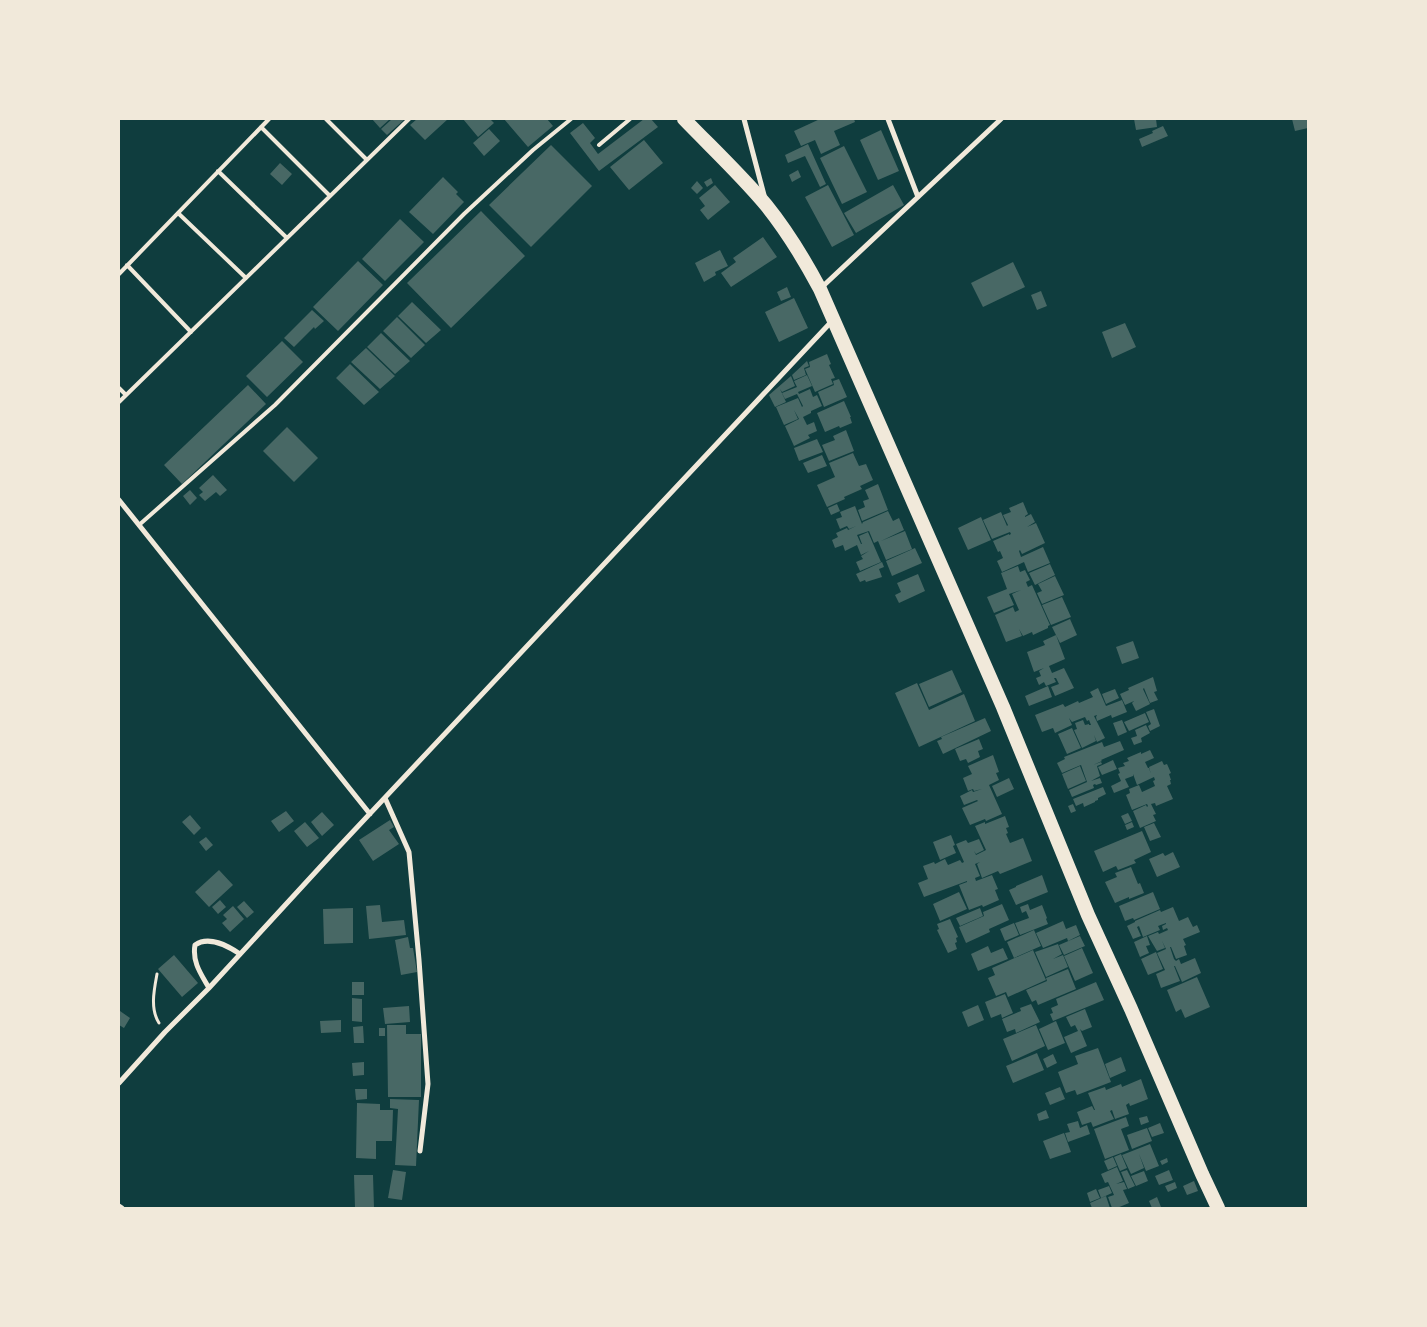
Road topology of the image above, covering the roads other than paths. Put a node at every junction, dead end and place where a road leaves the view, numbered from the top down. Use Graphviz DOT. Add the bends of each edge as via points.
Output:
graph roads {
  1 [pos="269,119"];
  2 [pos="326,119"];
  3 [pos="409,119"];
  4 [pos="571,119"];
  5 [pos="630,119"];
  6 [pos="684,119"];
  7 [pos="744,119"];
  8 [pos="888,119"];
  9 [pos="1001,119"];
  10 [pos="261,127"];
  11 [pos="599,145"];
  12 [pos="367,160"];
  13 [pos="218,172"];
  14 [pos="330,196"];
  15 [pos="918,197"];
  16 [pos="766,206"];
  17 [pos="178,213"];
  18 [pos="287,238"];
  19 [pos="127,265"];
  20 [pos="119,274"];
  21 [pos="246,278"];
  22 [pos="820,288"];
  23 [pos="834,319"];
  24 [pos="191,332"];
  25 [pos="119,388"];
  26 [pos="126,395"];
  27 [pos="119,402"];
  28 [pos="119,500"];
  29 [pos="139,525"];
  30 [pos="385,798"];
  31 [pos="370,814"];
  32 [pos="240,954"];
  33 [pos="209,988"];
  34 [pos="119,1083"];
  35 [pos="420,1152"];
  36 [pos="119,1206"];
  37 [pos="122,1208"];
  38 [pos="1218,1208"];
  1 -- 10 [label="lane"];
  2 -- 12 [label="lane"];
  3 -- 12 [label="lane"];
  4 -- 29 [label="lane" via="464,214 275,405"];
  5 -- 11 [label="lane"];
  6 -- 16 [label="highway"];
  7 -- 16 [label="street"];
  8 -- 15 [label="street"];
  9 -- 15 [label="street"];
  10 -- 13 [label="lane"];
  10 -- 14 [label="lane"];
  12 -- 14 [label="lane"];
  13 -- 17 [label="lane"];
  13 -- 18 [label="lane"];
  14 -- 18 [label="lane"];
  15 -- 22 [label="street"];
  16 -- 22 [label="highway" via="798,250"];
  17 -- 19 [label="lane"];
  17 -- 21 [label="lane"];
  18 -- 21 [label="lane"];
  19 -- 20 [label="lane"];
  19 -- 24 [label="lane"];
  21 -- 24 [label="lane"];
  22 -- 23 [label="highway"];
  23 -- 30 [label="street"];
  23 -- 38 [label="highway" via="1003,707 1088,915"];
  24 -- 26 [label="lane"];
  25 -- 26 [label="lane"];
  26 -- 27 [label="lane"];
  28 -- 29 [label="street"];
  29 -- 31 [label="street"];
  30 -- 31 [label="street"];
  30 -- 35 [label="street" via="409,852 428,1084"];
  31 -- 32 [label="street"];
  32 -- 33 [label="street"];
  32 -- 33 [label="street" via="227,945 202,941 195,944 195,963"];
  33 -- 34 [label="street"];
  36 -- 37 [label="street"];
}
